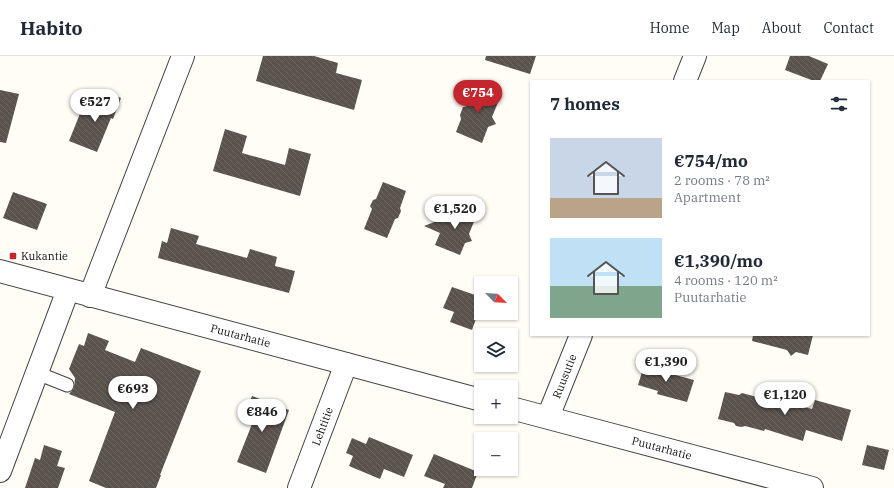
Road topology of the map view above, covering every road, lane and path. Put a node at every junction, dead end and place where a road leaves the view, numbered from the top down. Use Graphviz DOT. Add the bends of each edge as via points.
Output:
graph roads {
  1 [pos="183,56"];
  2 [pos="695,56"];
  3 [pos="685,80"];
  4 [pos="0,271"];
  5 [pos="68,290"];
  6 [pos="90,296"];
  7 [pos="581,336"];
  8 [pos="346,364"];
  9 [pos="37,373"];
  10 [pos="67,385"];
  11 [pos="474,398"];
  12 [pos="518,410"];
  13 [pos="548,417"];
  14 [pos="0,471"];
  15 [pos="298,488"];
  16 [pos="812,488"];
  1 -- 6 [label="street"];
  2 -- 3 [label="street"];
  4 -- 5 [label="street, Puutarhatie"];
  5 -- 6 [label="street, Puutarhatie"];
  5 -- 9 [label="street"];
  6 -- 8 [label="street, Puutarhatie"];
  7 -- 13 [label="street, Ruusutie"];
  8 -- 11 [label="street, Puutarhatie"];
  8 -- 15 [label="street, Lehtitie"];
  9 -- 10 [label="lane"];
  9 -- 14 [label="street"];
  12 -- 13 [label="street, Puutarhatie"];
  13 -- 16 [label="street, Puutarhatie"];
}
